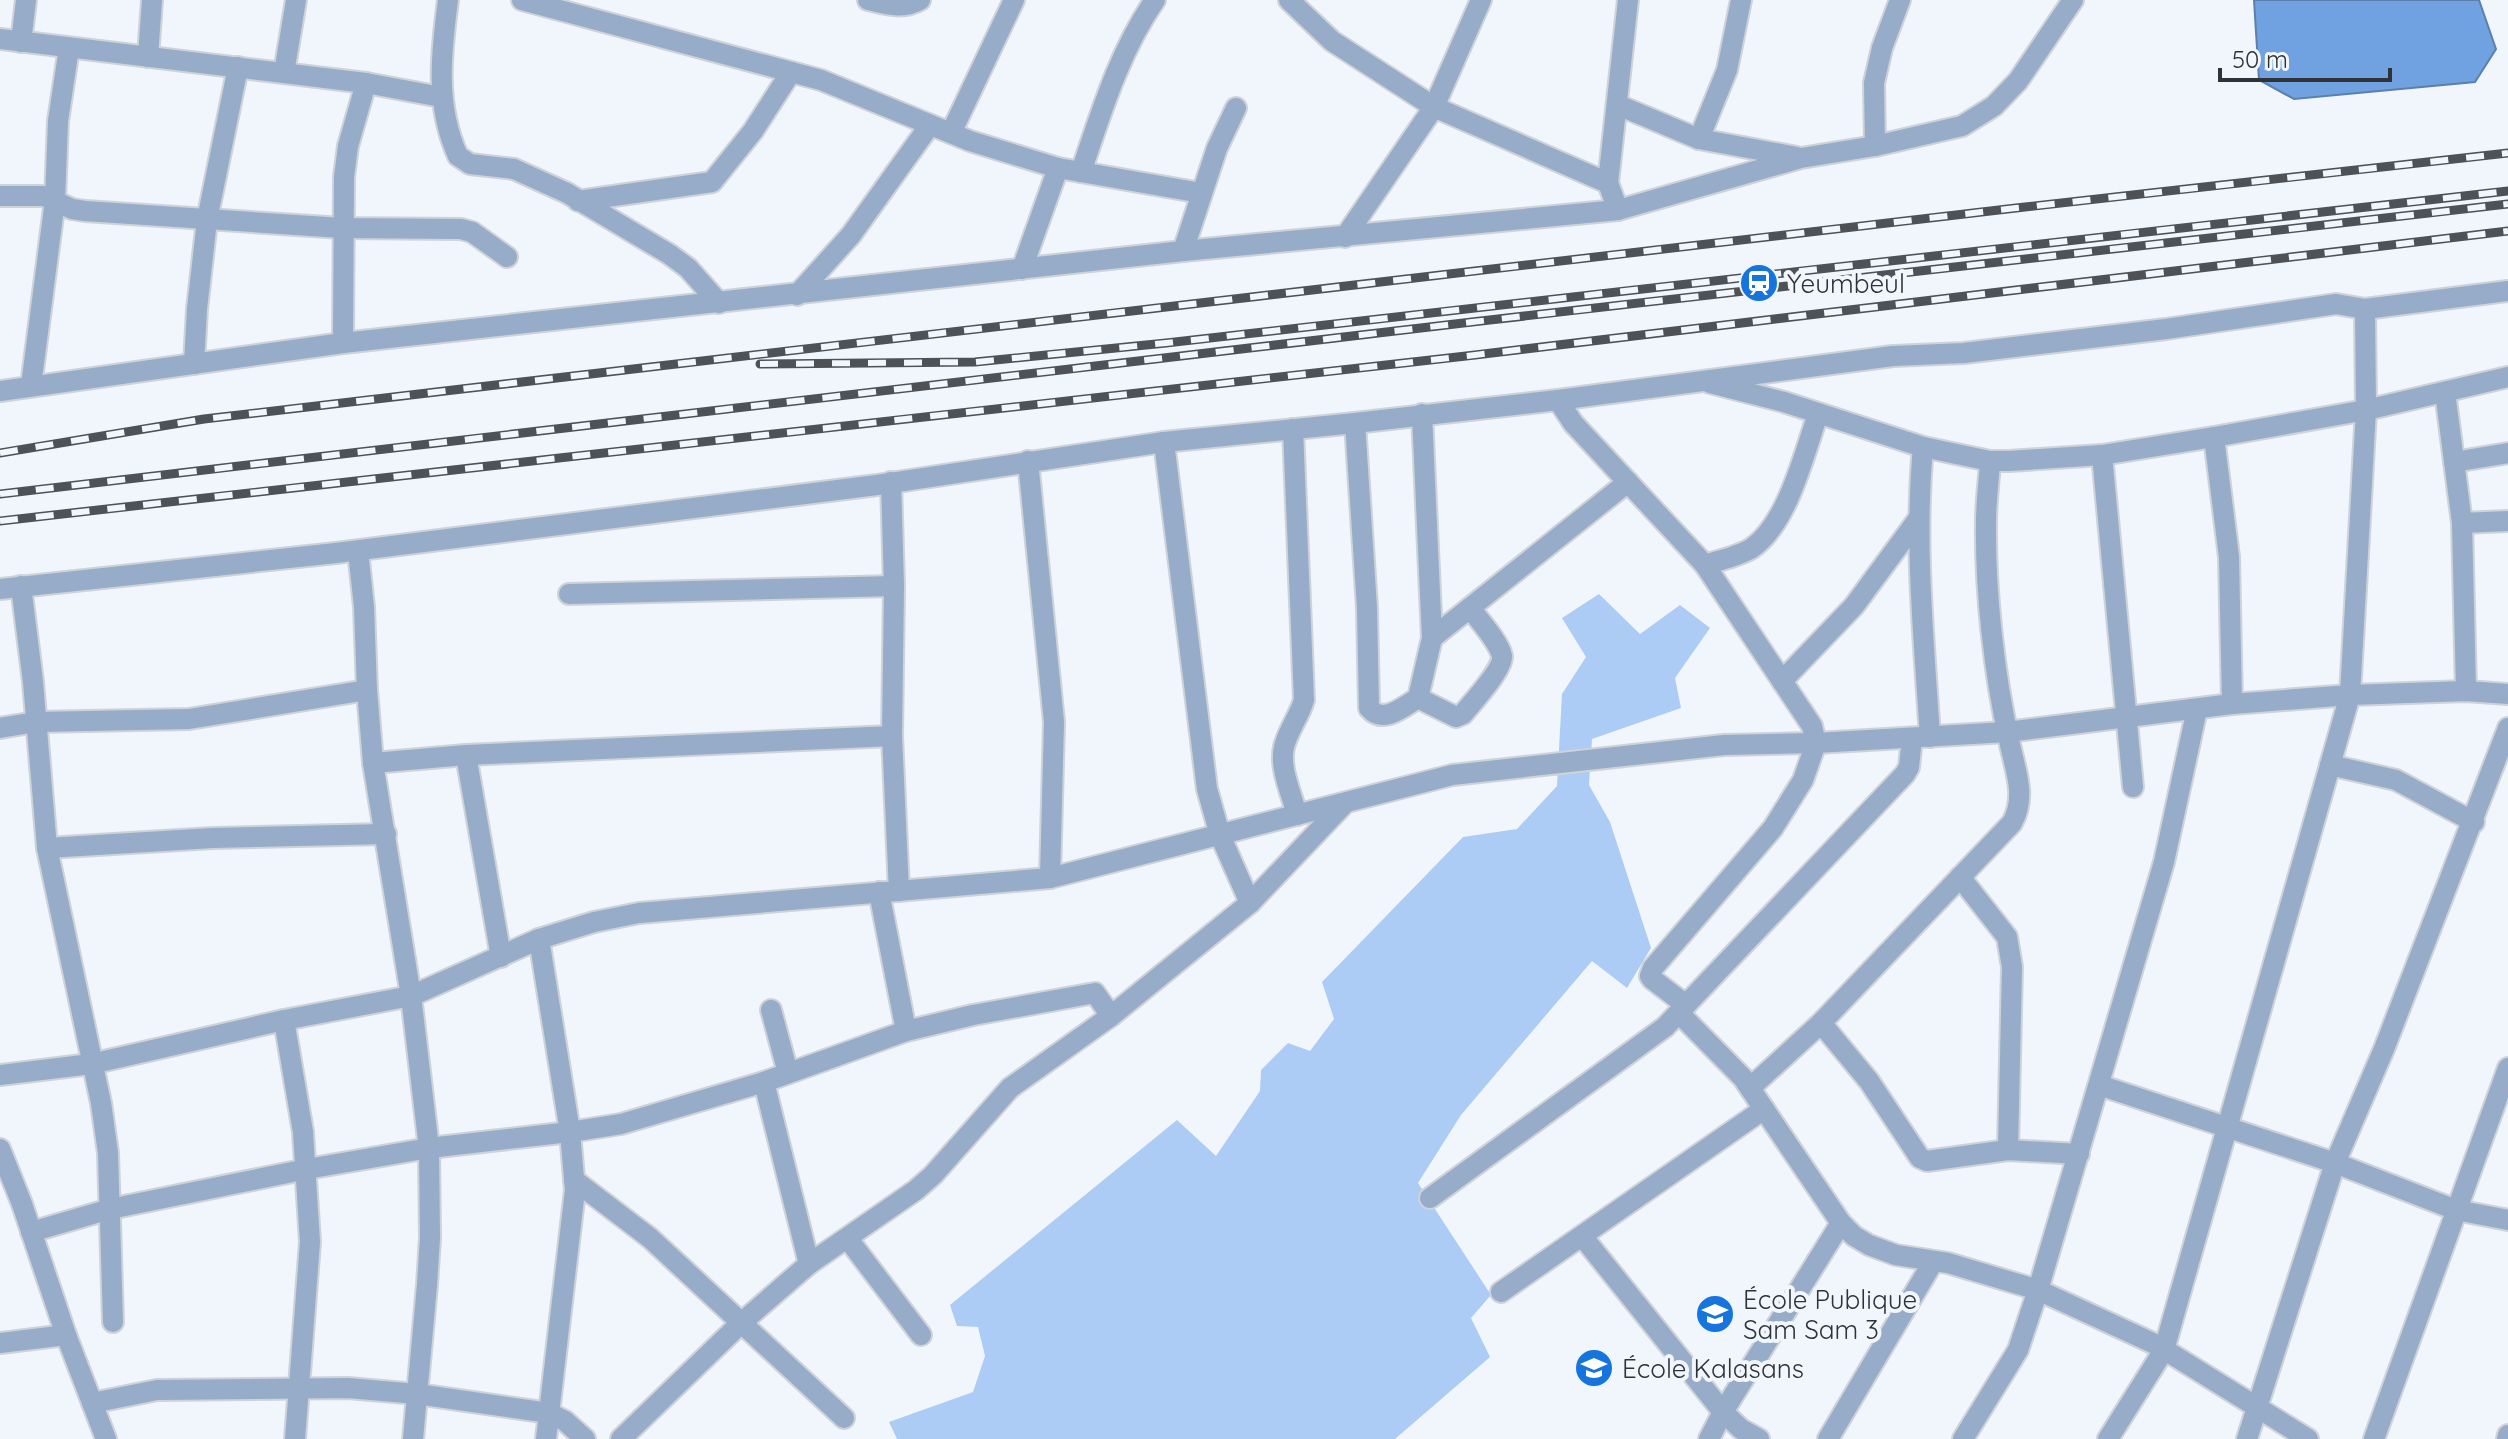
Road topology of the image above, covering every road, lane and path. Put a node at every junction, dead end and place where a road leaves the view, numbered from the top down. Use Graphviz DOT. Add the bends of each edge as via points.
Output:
graph roads {
  1 [pos="26,0"];
  2 [pos="152,0"];
  3 [pos="296,0"];
  4 [pos="448,0"];
  5 [pos="522,0"];
  6 [pos="868,0"];
  7 [pos="920,0"];
  8 [pos="1014,0"];
  9 [pos="1155,0"];
  10 [pos="1289,0"];
  11 [pos="1481,0"];
  12 [pos="1628,0"];
  13 [pos="1741,0"];
  14 [pos="1900,0"];
  15 [pos="2073,0"];
  16 [pos="0,39"];
  17 [pos="21,42"];
  18 [pos="69,48"];
  19 [pos="148,57"];
  20 [pos="238,67"];
  21 [pos="791,72"];
  22 [pos="284,73"];
  23 [pos="366,83"];
  24 [pos="441,97"];
  25 [pos="1618,105"];
  26 [pos="1434,107"];
  27 [pos="1236,108"];
  28 [pos="930,125"];
  29 [pos="951,133"];
  30 [pos="1699,139"];
  31 [pos="1875,146"];
  32 [pos="1801,158"];
  33 [pos="1058,168"];
  34 [pos="1081,172"];
  35 [pos="1608,183"];
  36 [pos="1201,193"];
  37 [pos="0,196"];
  38 [pos="55,200"];
  39 [pos="578,201"];
  40 [pos="1618,210"];
  41 [pos="207,220"];
  42 [pos="342,228"];
  43 [pos="1345,237"];
  44 [pos="1183,251"];
  45 [pos="507,257"];
  46 [pos="1022,269"];
  47 [pos="2508,291"];
  48 [pos="797,295"];
  49 [pos="719,303"];
  50 [pos="2365,309"];
  51 [pos="343,343"];
  52 [pos="194,364"];
  53 [pos="2508,377"];
  54 [pos="1699,380"];
  55 [pos="31,386"];
  56 [pos="0,391"];
  57 [pos="2445,392"];
  58 [pos="1558,400"];
  59 [pos="2366,410"];
  60 [pos="1422,414"];
  61 [pos="1818,414"];
  62 [pos="1355,423"];
  63 [pos="1293,429"];
  64 [pos="2214,437"];
  65 [pos="1164,442"];
  66 [pos="1923,447"];
  67 [pos="2508,453"];
  68 [pos="2102,455"];
  69 [pos="1028,461"];
  70 [pos="1990,461"];
  71 [pos="2454,462"];
  72 [pos="891,482"];
  73 [pos="1628,482"];
  74 [pos="1919,518"];
  75 [pos="2508,521"];
  76 [pos="2462,523"];
  77 [pos="358,551"];
  78 [pos="1705,565"];
  79 [pos="21,586"];
  80 [pos="894,586"];
  81 [pos="0,589"];
  82 [pos="569,594"];
  83 [pos="1470,608"];
  84 [pos="1432,638"];
  85 [pos="1782,681"];
  86 [pos="367,690"];
  87 [pos="2466,691"];
  88 [pos="2508,694"];
  89 [pos="2350,695"];
  90 [pos="1418,698"];
  91 [pos="2232,704"];
  92 [pos="2197,709"];
  93 [pos="2125,717"];
  94 [pos="36,722"];
  95 [pos="0,728"];
  96 [pos="2508,728"];
  97 [pos="2007,732"];
  98 [pos="892,736"];
  99 [pos="1921,737"];
  100 [pos="1816,743"];
  101 [pos="466,755"];
  102 [pos="373,763"];
  103 [pos="2330,765"];
  104 [pos="2133,787"];
  105 [pos="1344,804"];
  106 [pos="1297,815"];
  107 [pos="2474,822"];
  108 [pos="386,834"];
  109 [pos="1220,835"];
  110 [pos="47,848"];
  111 [pos="1960,877"];
  112 [pos="1050,878"];
  113 [pos="889,892"];
  114 [pos="1250,903"];
  115 [pos="539,939"];
  116 [pos="501,957"];
  117 [pos="411,996"];
  118 [pos="1683,1009"];
  119 [pos="771,1010"];
  120 [pos="1111,1016"];
  121 [pos="284,1020"];
  122 [pos="1821,1023"];
  123 [pos="906,1031"];
  124 [pos="91,1064"];
  125 [pos="2508,1068"];
  126 [pos="788,1073"];
  127 [pos="0,1075"];
  128 [pos="764,1082"];
  129 [pos="2099,1085"];
  130 [pos="1750,1088"];
  131 [pos="1764,1109"];
  132 [pos="2227,1128"];
  133 [pos="570,1132"];
  134 [pos="429,1148"];
  135 [pos="0,1149"];
  136 [pos="2008,1150"];
  137 [pos="2079,1154"];
  138 [pos="2335,1163"];
  139 [pos="307,1169"];
  140 [pos="574,1180"];
  141 [pos="1430,1198"];
  142 [pos="22,1204"];
  143 [pos="0,1207"];
  144 [pos="110,1209"];
  145 [pos="2456,1210"];
  146 [pos="2508,1220"];
  147 [pos="1841,1223"];
  148 [pos="31,1232"];
  149 [pos="1582,1236"];
  150 [pos="848,1239"];
  151 [pos="1933,1262"];
  152 [pos="809,1264"];
  153 [pos="2038,1290"];
  154 [pos="1501,1292"];
  155 [pos="113,1322"];
  156 [pos="740,1324"];
  157 [pos="66,1335"];
  158 [pos="921,1335"];
  159 [pos="0,1343"];
  160 [pos="2164,1350"];
  161 [pos="298,1387"];
  162 [pos="417,1394"];
  163 [pos="92,1403"];
  164 [pos="2258,1409"];
  165 [pos="1723,1412"];
  166 [pos="549,1413"];
  167 [pos="844,1418"];
  168 [pos="106,1439"];
  169 [pos="295,1439"];
  170 [pos="413,1439"];
  171 [pos="546,1439"];
  172 [pos="585,1439"];
  173 [pos="621,1439"];
  174 [pos="1709,1439"];
  175 [pos="1759,1439"];
  176 [pos="1828,1439"];
  177 [pos="1963,1439"];
  178 [pos="2108,1439"];
  179 [pos="2247,1439"];
  180 [pos="2308,1439"];
  181 [pos="2374,1439"];
  1 -- 17 [label="street"];
  2 -- 19 [label="street"];
  3 -- 22 [label="street"];
  4 -- 24 [label="street"];
  5 -- 21 [label="street"];
  6 -- 7 [label="street" via="894,6"];
  8 -- 29 [label="street"];
  9 -- 34 [label="street" via="1113,79"];
  10 -- 26 [label="street" via="1332,41"];
  11 -- 26 [label="street"];
  12 -- 25 [label="street"];
  13 -- 30 [label="street" via="1727,70"];
  14 -- 31 [label="street" via="1874,83"];
  15 -- 31 [label="street" via="2018,81 1994,106 1962,126"];
  16 -- 17 [label="street"];
  17 -- 18 [label="street"];
  18 -- 19 [label="street"];
  18 -- 38 [label="street" via="58,121"];
  19 -- 20 [label="street"];
  20 -- 22 [label="street"];
  20 -- 41 [label="street"];
  21 -- 28 [label="street"];
  21 -- 39 [label="street" via="712,182"];
  22 -- 23 [label="street"];
  23 -- 24 [label="street"];
  23 -- 42 [label="street" via="348,146"];
  24 -- 39 [label="street" via="462,161 514,169"];
  25 -- 30 [label="street"];
  25 -- 35 [label="street"];
  26 -- 35 [label="street"];
  26 -- 43 [label="street"];
  27 -- 36 [label="street"];
  28 -- 29 [label="street"];
  28 -- 48 [label="street" via="851,235"];
  29 -- 33 [label="street"];
  30 -- 32 [label="street"];
  31 -- 32 [label="street"];
  32 -- 40 [label="street"];
  33 -- 34 [label="street"];
  33 -- 46 [label="street"];
  34 -- 36 [label="street"];
  35 -- 40 [label="street"];
  36 -- 44 [label="street"];
  37 -- 38 [label="street"];
  38 -- 41 [label="street" via="85,211"];
  38 -- 55 [label="street"];
  39 -- 49 [label="street" via="669,254"];
  40 -- 43 [label="street"];
  41 -- 42 [label="street"];
  41 -- 52 [label="street"];
  42 -- 45 [label="street" via="461,229"];
  42 -- 51 [label="street"];
  43 -- 44 [label="street"];
  44 -- 46 [label="street"];
  46 -- 48 [label="street"];
  47 -- 50 [label="street"];
  48 -- 49 [label="street"];
  49 -- 51 [label="street"];
  50 -- 54 [label="street" via="2336,304 2166,329"];
  50 -- 59 [label="street"];
  51 -- 52 [label="street"];
  52 -- 55 [label="street"];
  53 -- 57 [label="street"];
  54 -- 58 [label="street"];
  54 -- 61 [label="street"];
  55 -- 56 [label="street"];
  57 -- 59 [label="street"];
  57 -- 71 [label="street"];
  58 -- 60 [label="street"];
  58 -- 73 [label="street"];
  59 -- 64 [label="street"];
  59 -- 89 [label="street"];
  60 -- 62 [label="street"];
  60 -- 84 [label="street"];
  61 -- 66 [label="street"];
  61 -- 78 [label="street" via="1789,498 1766,535 1751,549"];
  62 -- 63 [label="street"];
  62 -- 90 [label="street" via="1369,708 1389,715"];
  63 -- 65 [label="street"];
  63 -- 106 [label="street" via="1304,700 1283,760"];
  64 -- 68 [label="street"];
  64 -- 91 [label="street" via="2229,557"];
  65 -- 69 [label="street"];
  65 -- 109 [label="street" via="1207,789"];
  66 -- 70 [label="street"];
  66 -- 74 [label="street"];
  67 -- 71 [label="street"];
  68 -- 70 [label="street"];
  68 -- 93 [label="street"];
  69 -- 72 [label="street"];
  69 -- 112 [label="street" via="1054,722"];
  70 -- 97 [label="street" via="1989,589"];
  71 -- 76 [label="street"];
  72 -- 77 [label="street"];
  72 -- 80 [label="street"];
  73 -- 78 [label="street"];
  73 -- 83 [label="street"];
  74 -- 85 [label="street" via="1854,606"];
  74 -- 99 [label="street"];
  75 -- 76 [label="street"];
  76 -- 87 [label="street"];
  77 -- 79 [label="street"];
  77 -- 86 [label="street"];
  78 -- 85 [label="street"];
  79 -- 81 [label="street"];
  79 -- 94 [label="street"];
  80 -- 82 [label="street"];
  80 -- 98 [label="street"];
  83 -- 84 [label="street"];
  83 -- 90 [label="street" via="1498,647 1501,666 1456,717"];
  84 -- 90 [label="street"];
  85 -- 100 [label="street" via="1812,726"];
  86 -- 94 [label="street" via="189,719"];
  86 -- 102 [label="street"];
  87 -- 88 [label="street"];
  87 -- 89 [label="street"];
  89 -- 91 [label="street"];
  89 -- 103 [label="street"];
  91 -- 92 [label="street"];
  92 -- 93 [label="street"];
  92 -- 129 [label="street" via="2164,862"];
  93 -- 97 [label="street"];
  93 -- 104 [label="street"];
  94 -- 95 [label="street"];
  94 -- 110 [label="street"];
  96 -- 107 [label="street"];
  97 -- 99 [label="street"];
  97 -- 111 [label="street" via="2020,809"];
  98 -- 101 [label="street"];
  98 -- 113 [label="street"];
  99 -- 100 [label="street"];
  99 -- 118 [label="street" via="1905,774"];
  100 -- 105 [label="street" via="1724,745 1452,775"];
  100 -- 118 [label="street" via="1803,780 1773,828 1653,968 1652,979"];
  101 -- 102 [label="street"];
  101 -- 116 [label="street"];
  102 -- 108 [label="street"];
  103 -- 107 [label="street" via="2396,780"];
  103 -- 132 [label="street"];
  105 -- 106 [label="street"];
  105 -- 114 [label="street"];
  106 -- 109 [label="street"];
  107 -- 138 [label="street"];
  108 -- 110 [label="street"];
  108 -- 117 [label="street"];
  109 -- 112 [label="street"];
  109 -- 114 [label="street"];
  110 -- 124 [label="street"];
  111 -- 122 [label="street"];
  111 -- 136 [label="street" via="2010,946"];
  112 -- 113 [label="street"];
  113 -- 115 [label="street" via="639,913"];
  113 -- 123 [label="street"];
  114 -- 120 [label="street"];
  115 -- 116 [label="street"];
  115 -- 133 [label="street"];
  116 -- 117 [label="street"];
  117 -- 121 [label="street"];
  117 -- 134 [label="street"];
  118 -- 130 [label="street"];
  118 -- 141 [label="street"];
  119 -- 126 [label="street"];
  120 -- 123 [label="street" via="1099,996 1091,993"];
  120 -- 150 [label="street" via="1010,1088 933,1175"];
  121 -- 124 [label="street"];
  121 -- 139 [label="street"];
  122 -- 130 [label="street"];
  122 -- 136 [label="street" via="1869,1081 1920,1158 1934,1162"];
  123 -- 126 [label="street"];
  124 -- 127 [label="street"];
  124 -- 144 [label="street" via="108,1153"];
  125 -- 145 [label="street"];
  126 -- 128 [label="street"];
  128 -- 133 [label="street" via="621,1124"];
  128 -- 152 [label="street"];
  129 -- 132 [label="street"];
  129 -- 137 [label="street"];
  130 -- 131 [label="street"];
  131 -- 147 [label="street"];
  131 -- 149 [label="street"];
  132 -- 138 [label="street"];
  132 -- 160 [label="street"];
  133 -- 134 [label="street"];
  133 -- 140 [label="street"];
  134 -- 139 [label="street"];
  134 -- 162 [label="street" via="428,1269"];
  135 -- 142 [label="street"];
  136 -- 137 [label="street"];
  137 -- 153 [label="street"];
  138 -- 145 [label="street"];
  138 -- 164 [label="street"];
  139 -- 144 [label="street"];
  139 -- 161 [label="street" via="310,1242"];
  140 -- 156 [label="street" via="650,1238"];
  140 -- 166 [label="street"];
  142 -- 143 [label="street"];
  142 -- 148 [label="street"];
  144 -- 148 [label="street"];
  144 -- 155 [label="street"];
  145 -- 146 [label="street"];
  145 -- 181 [label="street"];
  147 -- 151 [label="street" via="1869,1245"];
  147 -- 165 [label="street"];
  148 -- 157 [label="street"];
  149 -- 154 [label="street"];
  149 -- 165 [label="street"];
  150 -- 152 [label="street"];
  150 -- 158 [label="street"];
  151 -- 153 [label="street"];
  151 -- 176 [label="street"];
  152 -- 156 [label="street"];
  153 -- 160 [label="street"];
  153 -- 177 [label="street" via="2018,1350"];
  156 -- 167 [label="street"];
  156 -- 173 [label="street"];
  157 -- 159 [label="street"];
  157 -- 163 [label="street"];
  160 -- 164 [label="street"];
  160 -- 178 [label="street"];
  161 -- 162 [label="street"];
  161 -- 163 [label="street" via="157,1390"];
  161 -- 169 [label="street"];
  162 -- 166 [label="street"];
  162 -- 170 [label="street"];
  163 -- 168 [label="street"];
  164 -- 179 [label="street"];
  164 -- 180 [label="street"];
  165 -- 174 [label="street"];
  165 -- 175 [label="street"];
  166 -- 171 [label="street"];
  166 -- 172 [label="street"];
}
